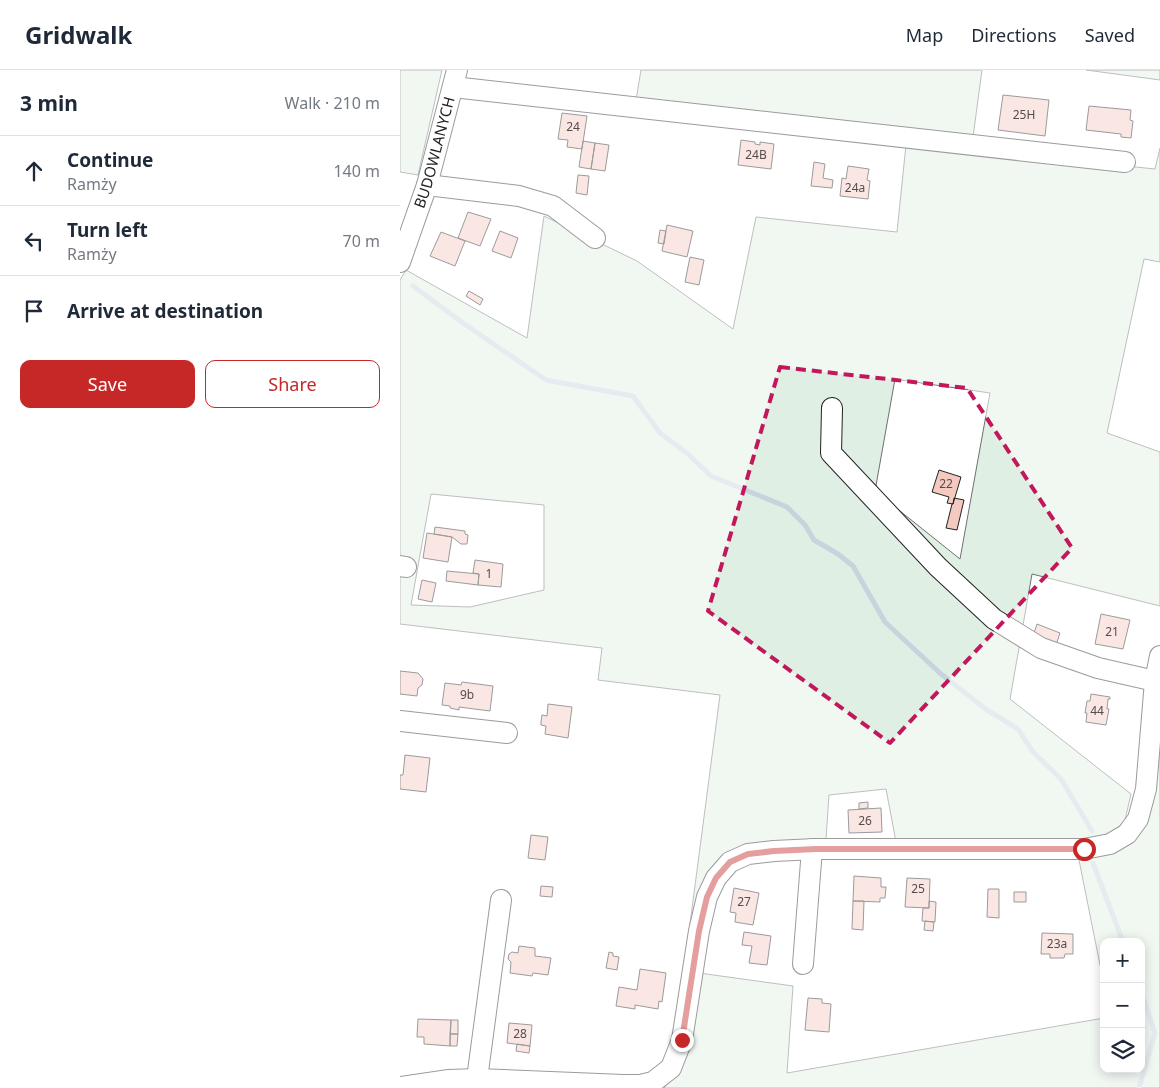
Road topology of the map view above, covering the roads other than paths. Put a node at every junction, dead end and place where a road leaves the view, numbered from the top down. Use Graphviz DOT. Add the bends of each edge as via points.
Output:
graph roads {
  1 [pos="455,79"];
  2 [pos="1125,162"];
  3 [pos="427,185"];
  4 [pos="595,238"];
  5 [pos="400,262"];
  6 [pos="832,408"];
  7 [pos="1160,656"];
  8 [pos="1155,681"];
  9 [pos="400,721"];
  10 [pos="508,733"];
  11 [pos="812,849"];
  12 [pos="501,900"];
  13 [pos="803,964"];
  14 [pos="477,1079"];
  15 [pos="400,1087"];
  1 -- 2 [label="street"];
  1 -- 3 [label="street, BUDOWLANYCH"];
  3 -- 4 [label="street" via="519,196 553,206"];
  3 -- 5 [label="street, BUDOWLANYCH"];
  6 -- 8 [label="street" via="831,453 938,567 994,619 1041,648 1098,668"];
  7 -- 8 [label="street"];
  8 -- 11 [label="street" via="1146,790 1138,819 1127,834 1110,844 1084,849"];
  9 -- 10 [label="street"];
  11 -- 13 [label="street"];
  11 -- 14 [label="street" via="748,854 730,862 716,878 707,897 699,931 682,1040 671,1068 653,1082 623,1085"];
  12 -- 14 [label="street"];
  14 -- 15 [label="street"];
}
